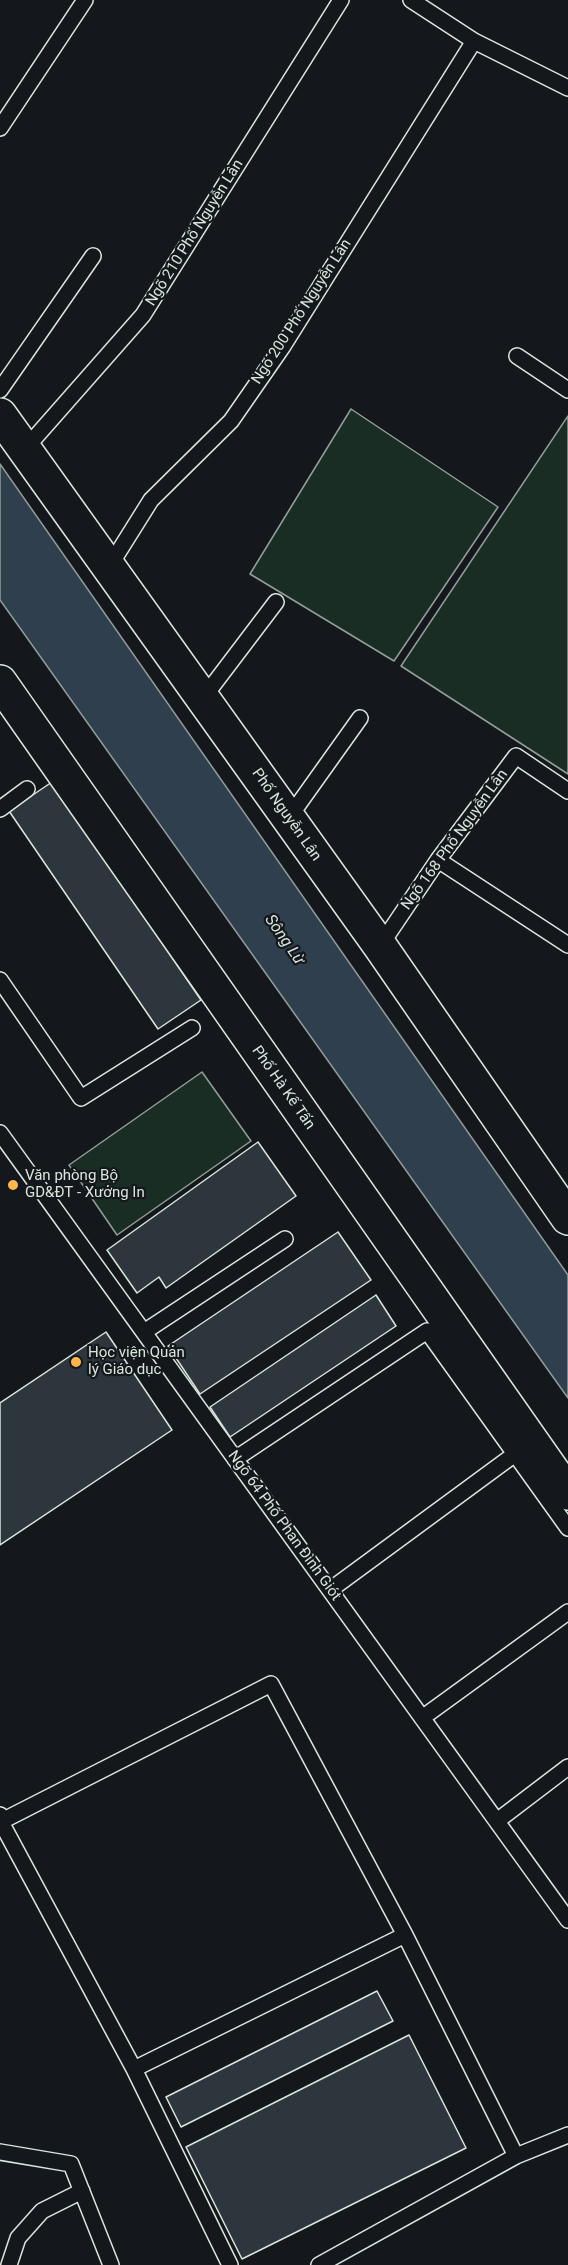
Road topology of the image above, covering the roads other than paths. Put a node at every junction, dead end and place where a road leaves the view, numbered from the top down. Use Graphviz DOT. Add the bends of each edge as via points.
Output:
graph roads {
  1 [pos="85,0"];
  2 [pos="341,0"];
  3 [pos="411,0"];
  4 [pos="474,41"];
  5 [pos="568,88"];
  6 [pos="0,128"];
  7 [pos="93,256"];
  8 [pos="517,356"];
  9 [pos="0,390"];
  10 [pos="568,390"];
  11 [pos="0,415"];
  12 [pos="25,449"];
  13 [pos="109,567"];
  14 [pos="276,602"];
  15 [pos="0,682"];
  16 [pos="204,698"];
  17 [pos="360,718"];
  18 [pos="27,789"];
  19 [pos="568,791"];
  20 [pos="0,809"];
  21 [pos="288,819"];
  22 [pos="438,860"];
  23 [pos="568,945"];
  24 [pos="380,946"];
  25 [pos="0,980"];
  26 [pos="192,1028"];
  27 [pos="0,1133"];
  28 [pos="568,1218"];
  29 [pos="285,1239"];
  30 [pos="144,1332"];
  31 [pos="515,1454"];
  32 [pos="235,1459"];
  33 [pos="568,1493"];
  34 [pos="568,1528"];
  35 [pos="330,1590"];
  36 [pos="568,1612"];
  37 [pos="422,1718"];
  38 [pos="568,1767"];
  39 [pos="0,1815"];
  40 [pos="497,1821"];
  41 [pos="0,1822"];
  42 [pos="567,1917"];
  43 [pos="405,1935"];
  44 [pos="134,2069"];
  45 [pos="568,2135"];
  46 [pos="0,2152"];
  47 [pos="516,2156"];
  48 [pos="82,2191"];
  49 [pos="9,2265"];
  50 [pos="111,2265"];
  51 [pos="230,2265"];
  52 [pos="319,2265"];
  1 -- 6 [label="lane"];
  2 -- 12 [label="lane, Ngõ 210 Phố Nguyễn Lân" via="144,315"];
  3 -- 4 [label="lane"];
  4 -- 5 [label="lane"];
  4 -- 13 [label="lane, Ngõ 200 Phố Nguyễn Lân" via="283,346 231,421 151,500"];
  7 -- 9 [label="lane"];
  8 -- 10 [label="lane"];
  11 -- 12 [label="street, Phố Nguyễn Lân"];
  12 -- 13 [label="street, Phố Nguyễn Lân"];
  13 -- 16 [label="street, Phố Nguyễn Lân"];
  14 -- 16 [label="lane"];
  15 -- 33 [label="street, Phố Hà Kế Tấn"];
  16 -- 21 [label="street, Phố Nguyễn Lân"];
  17 -- 21 [label="lane"];
  18 -- 20 [label="lane"];
  19 -- 22 [label="lane, Ngõ 168 Phố Nguyễn Lân" via="516,756"];
  21 -- 24 [label="street, Phố Nguyễn Lân"];
  22 -- 23 [label="lane"];
  22 -- 24 [label="lane, Ngõ 168 Phố Nguyễn Lân"];
  24 -- 28 [label="street, Phố Nguyễn Lân"];
  25 -- 26 [label="lane" via="81,1098"];
  27 -- 30 [label="lane, Ngõ 64 Phố Phan Đình Giót"];
  29 -- 30 [label="lane"];
  30 -- 32 [label="lane, Ngõ 64 Phố Phan Đình Giót"];
  31 -- 32 [label="lane" via="428,1330"];
  31 -- 34 [label="lane"];
  31 -- 35 [label="lane"];
  32 -- 35 [label="lane, Ngõ 64 Phố Phan Đình Giót"];
  35 -- 37 [label="lane, Ngõ 64 Phố Phan Đình Giót"];
  36 -- 37 [label="lane"];
  37 -- 40 [label="lane, Ngõ 64 Phố Phan Đình Giót"];
  38 -- 40 [label="lane"];
  39 -- 41 [label="lane"];
  40 -- 42 [label="lane, Ngõ 64 Phố Phan Đình Giót"];
  41 -- 43 [label="lane" via="271,1684"];
  41 -- 44 [label="lane"];
  43 -- 44 [label="lane"];
  43 -- 47 [label="lane"];
  44 -- 51 [label="lane"];
  45 -- 47 [label="lane"];
  46 -- 48 [label="lane" via="71,2164"];
  47 -- 52 [label="lane"];
  48 -- 49 [label="lane" via="42,2211 18,2238"];
  48 -- 50 [label="lane"];
}
